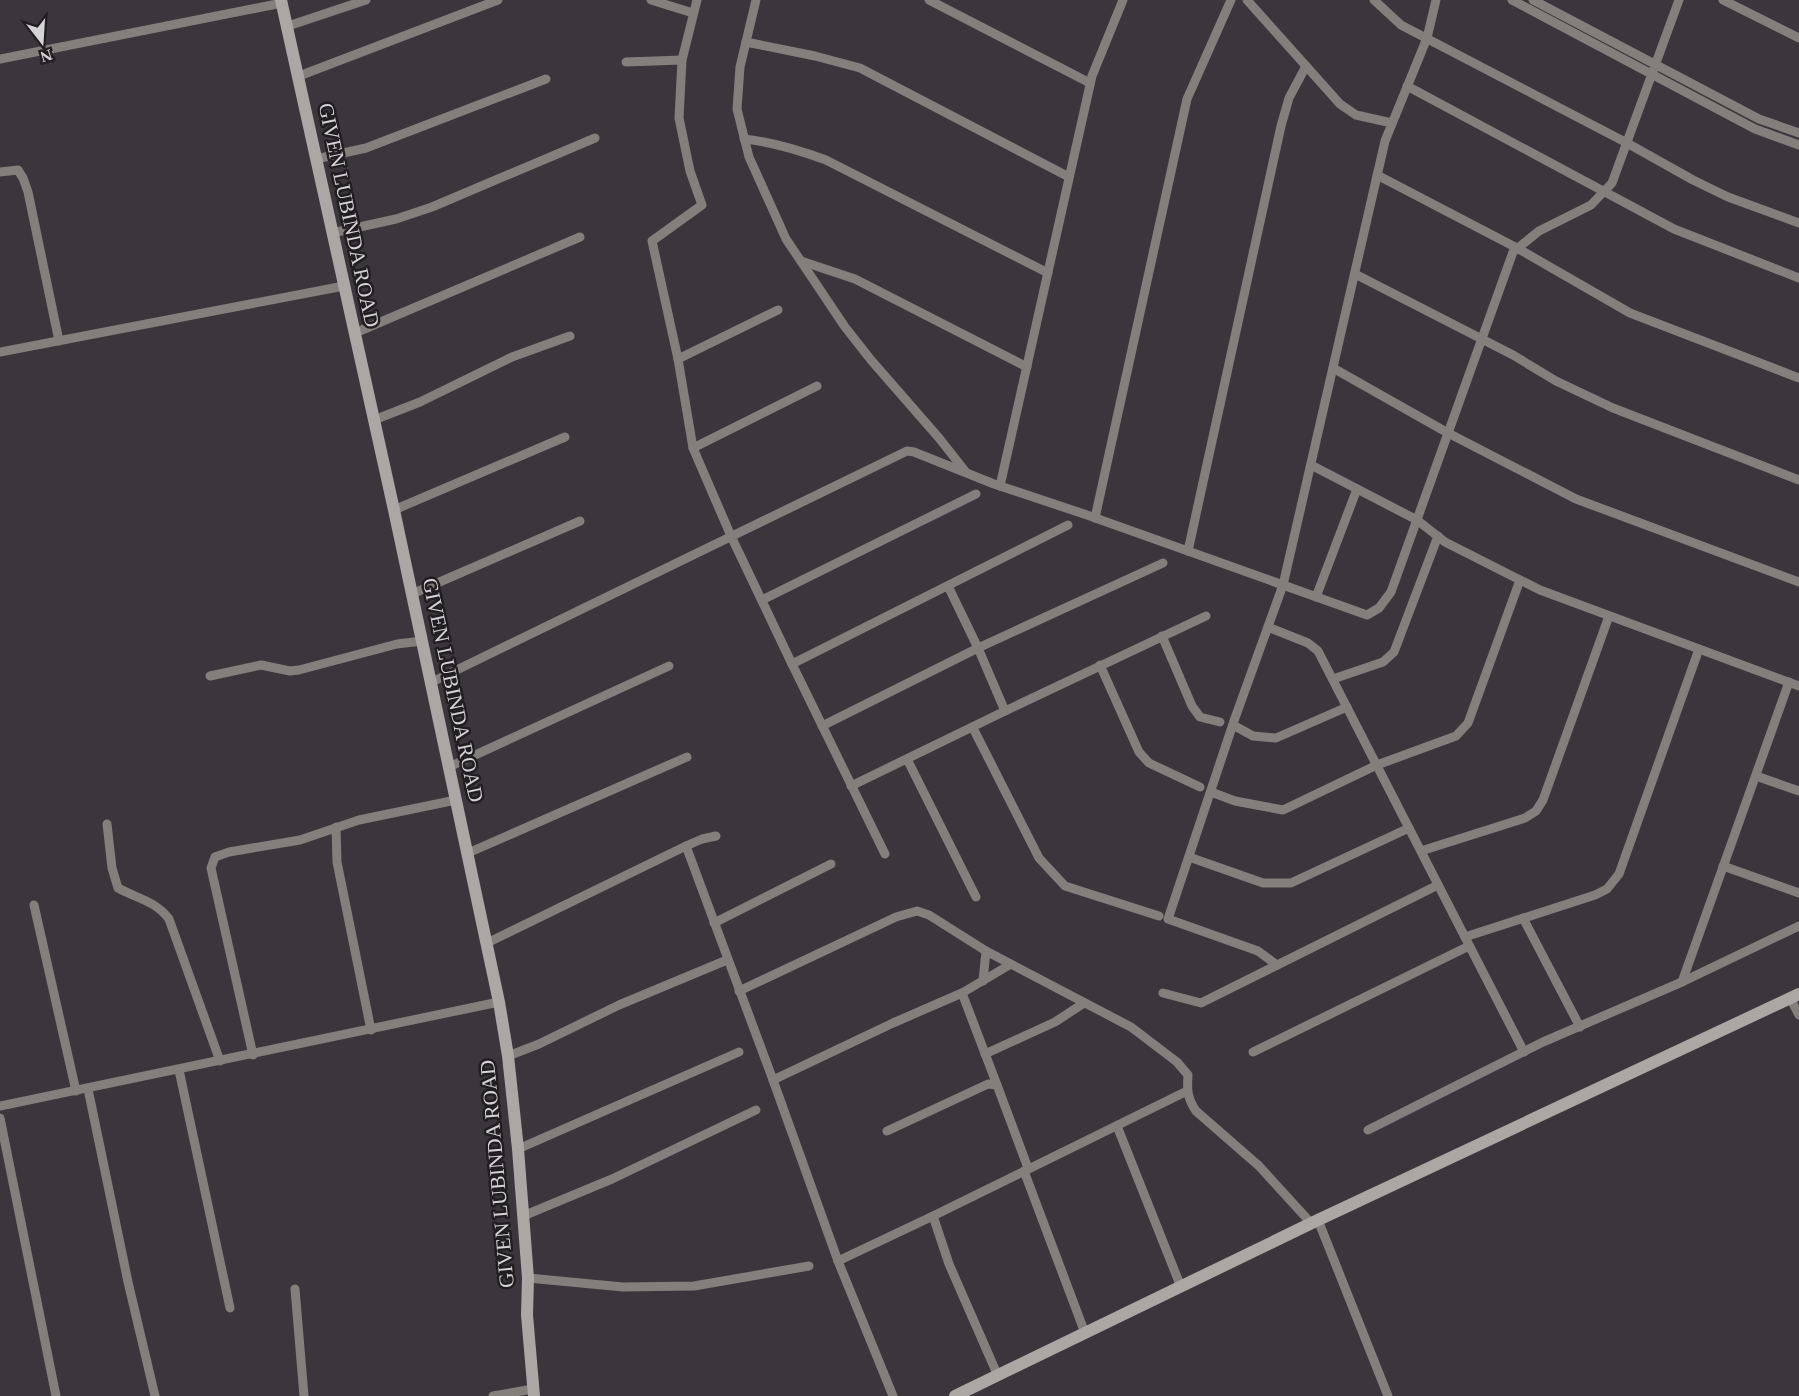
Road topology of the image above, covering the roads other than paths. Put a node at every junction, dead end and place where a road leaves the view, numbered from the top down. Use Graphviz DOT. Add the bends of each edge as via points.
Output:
graph roads {
  1 [pos="366,0"];
  2 [pos="498,0"];
  3 [pos="651,0"];
  4 [pos="696,0"];
  5 [pos="756,0"];
  6 [pos="929,0"];
  7 [pos="1123,0"];
  8 [pos="1231,0"];
  9 [pos="1247,0"];
  10 [pos="1374,0"];
  11 [pos="1436,0"];
  12 [pos="1512,0"];
  13 [pos="1533,0"];
  14 [pos="1679,0"];
  15 [pos="1723,0"];
  16 [pos="281,1"];
  17 [pos="693,13"];
  18 [pos="288,26"];
  19 [pos="1427,38"];
  20 [pos="1799,38"];
  21 [pos="746,42"];
  22 [pos="0,59"];
  23 [pos="682,60"];
  24 [pos="626,62"];
  25 [pos="1656,64"];
  26 [pos="1306,66"];
  27 [pos="1652,75"];
  28 [pos="298,76"];
  29 [pos="546,79"];
  30 [pos="1090,84"];
  31 [pos="1407,86"];
  32 [pos="1392,123"];
  33 [pos="1799,133"];
  34 [pos="596,138"];
  35 [pos="744,139"];
  36 [pos="1627,143"];
  37 [pos="1799,145"];
  38 [pos="316,159"];
  39 [pos="0,172"];
  40 [pos="1377,176"];
  41 [pos="1069,177"];
  42 [pos="1604,193"];
  43 [pos="1799,223"];
  44 [pos="332,233"];
  45 [pos="580,237"];
  46 [pos="1517,248"];
  47 [pos="801,261"];
  48 [pos="1048,273"];
  49 [pos="1355,273"];
  50 [pos="1799,278"];
  51 [pos="344,286"];
  52 [pos="778,310"];
  53 [pos="355,333"];
  54 [pos="570,336"];
  55 [pos="1482,339"];
  56 [pos="59,341"];
  57 [pos="0,352"];
  58 [pos="678,358"];
  59 [pos="1027,367"];
  60 [pos="1333,368"];
  61 [pos="1799,378"];
  62 [pos="817,387"];
  63 [pos="374,420"];
  64 [pos="1448,433"];
  65 [pos="565,437"];
  66 [pos="693,448"];
  67 [pos="1311,465"];
  68 [pos="966,473"];
  69 [pos="1799,480"];
  70 [pos="1000,486"];
  71 [pos="1357,489"];
  72 [pos="976,494"];
  73 [pos="394,510"];
  74 [pos="1095,518"];
  75 [pos="1417,520"];
  76 [pos="580,521"];
  77 [pos="1068,525"];
  78 [pos="731,536"];
  79 [pos="1438,536"];
  80 [pos="1188,551"];
  81 [pos="1163,563"];
  82 [pos="1520,580"];
  83 [pos="1799,582"];
  84 [pos="1283,585"];
  85 [pos="948,586"];
  86 [pos="412,594"];
  87 [pos="1316,597"];
  88 [pos="762,600"];
  89 [pos="1206,616"];
  90 [pos="1609,616"];
  91 [pos="1268,627"];
  92 [pos="1162,636"];
  93 [pos="422,641"];
  94 [pos="978,648"];
  95 [pos="1699,649"];
  96 [pos="792,663"];
  97 [pos="1100,665"];
  98 [pos="669,666"];
  99 [pos="210,676"];
  100 [pos="1333,679"];
  101 [pos="1789,682"];
  102 [pos="430,683"];
  103 [pos="1799,686"];
  104 [pos="1347,707"];
  105 [pos="1005,711"];
  106 [pos="1220,722"];
  107 [pos="1233,725"];
  108 [pos="822,726"];
  109 [pos="973,728"];
  110 [pos="687,757"];
  111 [pos="907,759"];
  112 [pos="1377,765"];
  113 [pos="449,767"];
  114 [pos="1756,776"];
  115 [pos="851,786"];
  116 [pos="1200,787"];
  117 [pos="1799,791"];
  118 [pos="1211,792"];
  119 [pos="456,800"];
  120 [pos="107,824"];
  121 [pos="336,827"];
  122 [pos="1409,828"];
  123 [pos="716,836"];
  124 [pos="686,846"];
  125 [pos="1421,851"];
  126 [pos="468,853"];
  127 [pos="885,854"];
  128 [pos="1189,857"];
  129 [pos="831,864"];
  130 [pos="1724,866"];
  131 [pos="1438,885"];
  132 [pos="1799,893"];
  133 [pos="976,897"];
  134 [pos="34,905"];
  135 [pos="1159,916"];
  136 [pos="1523,918"];
  137 [pos="714,922"];
  138 [pos="1799,926"];
  139 [pos="1467,941"];
  140 [pos="487,943"];
  141 [pos="986,951"];
  142 [pos="727,960"];
  143 [pos="1011,964"];
  144 [pos="1276,965"];
  145 [pos="983,981"];
  146 [pos="1682,982"];
  147 [pos="739,991"];
  148 [pos="963,993"];
  149 [pos="1163,993"];
  150 [pos="1795,996"];
  151 [pos="499,1002"];
  152 [pos="1084,1002"];
  153 [pos="1799,1015"];
  154 [pos="1580,1027"];
  155 [pos="371,1030"];
  156 [pos="739,1052"];
  157 [pos="1253,1052"];
  158 [pos="1524,1052"];
  159 [pos="985,1054"];
  160 [pos="254,1055"];
  161 [pos="508,1056"];
  162 [pos="220,1062"];
  163 [pos="179,1070"];
  164 [pos="773,1080"];
  165 [pos="997,1085"];
  166 [pos="88,1089"];
  167 [pos="76,1091"];
  168 [pos="1188,1095"];
  169 [pos="0,1106"];
  170 [pos="756,1110"];
  171 [pos="0,1118"];
  172 [pos="1117,1126"];
  173 [pos="1368,1130"];
  174 [pos="887,1131"];
  175 [pos="518,1149"];
  176 [pos="1026,1169"];
  177 [pos="523,1216"];
  178 [pos="933,1216"];
  179 [pos="1314,1222"];
  180 [pos="838,1261"];
  181 [pos="809,1266"];
  182 [pos="528,1278"];
  183 [pos="1181,1287"];
  184 [pos="295,1289"];
  185 [pos="230,1308"];
  186 [pos="1085,1333"];
  187 [pos="998,1376"];
  188 [pos="534,1392"];
  189 [pos="56,1396"];
  190 [pos="155,1396"];
  191 [pos="304,1396"];
  192 [pos="493,1396"];
  193 [pos="892,1396"];
  194 [pos="955,1396"];
  195 [pos="1388,1396"];
  1 -- 18 [label="street"];
  2 -- 28 [label="street"];
  3 -- 17 [label="street"];
  4 -- 17 [label="street"];
  5 -- 21 [label="street"];
  6 -- 30 [label="street"];
  7 -- 30 [label="street"];
  8 -- 74 [label="street" via="1187,99"];
  9 -- 26 [label="street"];
  10 -- 19 [label="street" via="1401,25"];
  11 -- 19 [label="street"];
  12 -- 27 [label="street"];
  13 -- 25 [label="street"];
  14 -- 25 [label="street"];
  15 -- 20 [label="street"];
  16 -- 18 [label="street, GIVEN LUBINDA ROAD"];
  16 -- 22 [label="street"];
  17 -- 23 [label="street"];
  18 -- 28 [label="street, GIVEN LUBINDA ROAD"];
  19 -- 31 [label="street"];
  19 -- 36 [label="street"];
  21 -- 35 [label="street" via="737,110"];
  21 -- 41 [label="street" via="860,68"];
  23 -- 24 [label="street"];
  23 -- 58 [label="street" via="679,118 702,205 652,241"];
  25 -- 27 [label="street"];
  25 -- 33 [label="street" via="1759,119"];
  26 -- 32 [label="street" via="1356,116"];
  26 -- 80 [label="street" via="1289,98 1281,126"];
  27 -- 36 [label="street"];
  27 -- 37 [label="street" via="1755,129"];
  28 -- 38 [label="street, GIVEN LUBINDA ROAD"];
  29 -- 38 [label="street" via="366,147"];
  30 -- 41 [label="street"];
  31 -- 32 [label="street"];
  31 -- 42 [label="street"];
  32 -- 40 [label="street"];
  34 -- 44 [label="street" via="432,207"];
  35 -- 47 [label="street" via="786,239"];
  35 -- 48 [label="street" via="797,149 826,160"];
  36 -- 42 [label="street" via="1612,183"];
  36 -- 43 [label="street" via="1719,193"];
  38 -- 44 [label="street, GIVEN LUBINDA ROAD"];
  39 -- 56 [label="street" via="18,170 28,192"];
  40 -- 46 [label="street"];
  40 -- 49 [label="street"];
  41 -- 48 [label="street"];
  42 -- 46 [label="street" via="1591,205 1539,231"];
  42 -- 50 [label="street" via="1674,229"];
  44 -- 51 [label="street, GIVEN LUBINDA ROAD"];
  45 -- 53 [label="street"];
  46 -- 55 [label="street"];
  46 -- 61 [label="street" via="1630,313"];
  47 -- 59 [label="street" via="855,279"];
  47 -- 68 [label="street" via="845,327"];
  48 -- 59 [label="street"];
  49 -- 55 [label="street"];
  49 -- 60 [label="street"];
  51 -- 53 [label="street, GIVEN LUBINDA ROAD"];
  51 -- 56 [label="street"];
  52 -- 58 [label="street"];
  53 -- 63 [label="street, GIVEN LUBINDA ROAD"];
  54 -- 63 [label="street" via="512,357"];
  55 -- 64 [label="street"];
  55 -- 69 [label="street" via="1613,408"];
  56 -- 57 [label="street"];
  58 -- 66 [label="street"];
  59 -- 70 [label="street"];
  60 -- 64 [label="street"];
  60 -- 67 [label="street"];
  62 -- 66 [label="street"];
  63 -- 73 [label="street, GIVEN LUBINDA ROAD"];
  64 -- 75 [label="street"];
  64 -- 83 [label="street" via="1576,499"];
  65 -- 73 [label="street"];
  66 -- 78 [label="street"];
  67 -- 71 [label="street"];
  67 -- 84 [label="street"];
  68 -- 70 [label="street"];
  68 -- 78 [label="street" via="906,451"];
  70 -- 74 [label="street"];
  71 -- 75 [label="street"];
  71 -- 87 [label="street"];
  72 -- 88 [label="street"];
  73 -- 86 [label="street, GIVEN LUBINDA ROAD"];
  74 -- 80 [label="street"];
  75 -- 79 [label="street"];
  75 -- 87 [label="street" via="1391,592 1379,608 1367,615"];
  76 -- 86 [label="street"];
  77 -- 85 [label="street"];
  78 -- 88 [label="street"];
  78 -- 102 [label="street"];
  79 -- 82 [label="street"];
  79 -- 100 [label="street" via="1394,652 1383,662"];
  80 -- 84 [label="street"];
  81 -- 94 [label="street"];
  82 -- 90 [label="street"];
  82 -- 112 [label="street" via="1468,723 1456,736"];
  84 -- 87 [label="street"];
  84 -- 91 [label="street"];
  85 -- 94 [label="street"];
  85 -- 96 [label="street"];
  86 -- 93 [label="street, GIVEN LUBINDA ROAD"];
  88 -- 96 [label="street"];
  89 -- 92 [label="street"];
  90 -- 95 [label="street"];
  90 -- 125 [label="street" via="1536,811 1518,821"];
  91 -- 100 [label="street" via="1318,651"];
  91 -- 107 [label="street"];
  92 -- 97 [label="street"];
  92 -- 106 [label="street" via="1192,706 1200,717"];
  93 -- 99 [label="street" via="299,670 261,665"];
  93 -- 102 [label="street, GIVEN LUBINDA ROAD"];
  94 -- 105 [label="street"];
  94 -- 108 [label="street"];
  95 -- 101 [label="street"];
  95 -- 136 [label="street" via="1619,874 1607,889 1595,895"];
  96 -- 108 [label="street"];
  97 -- 105 [label="street"];
  97 -- 116 [label="street" via="1144,758"];
  98 -- 113 [label="street"];
  100 -- 104 [label="street"];
  101 -- 103 [label="street"];
  101 -- 114 [label="street"];
  102 -- 113 [label="street, GIVEN LUBINDA ROAD"];
  104 -- 107 [label="street" via="1276,738 1253,735"];
  104 -- 112 [label="street"];
  105 -- 109 [label="street"];
  107 -- 118 [label="street"];
  108 -- 115 [label="street"];
  109 -- 111 [label="street"];
  109 -- 135 [label="street" via="1048,870 1065,886"];
  110 -- 126 [label="street"];
  111 -- 115 [label="street"];
  111 -- 133 [label="street"];
  112 -- 118 [label="street" via="1283,810"];
  112 -- 122 [label="street"];
  113 -- 119 [label="street, GIVEN LUBINDA ROAD"];
  114 -- 117 [label="street"];
  114 -- 130 [label="street"];
  115 -- 127 [label="street"];
  118 -- 128 [label="street"];
  119 -- 121 [label="street"];
  119 -- 126 [label="street, GIVEN LUBINDA ROAD"];
  120 -- 162 [label="street" via="117,888 152,903 169,920"];
  121 -- 155 [label="street" via="337,861"];
  121 -- 160 [label="street" via="300,840 220,854 212,861"];
  122 -- 125 [label="street"];
  122 -- 128 [label="street" via="1291,883 1263,883"];
  123 -- 124 [label="street"];
  124 -- 137 [label="street"];
  124 -- 140 [label="street"];
  125 -- 131 [label="street"];
  126 -- 140 [label="street, GIVEN LUBINDA ROAD"];
  128 -- 144 [label="street" via="1168,919 1258,951"];
  129 -- 137 [label="street"];
  130 -- 132 [label="street"];
  130 -- 146 [label="street"];
  131 -- 139 [label="street"];
  131 -- 144 [label="street"];
  134 -- 167 [label="street"];
  136 -- 139 [label="street"];
  136 -- 154 [label="street"];
  137 -- 142 [label="street"];
  138 -- 146 [label="street"];
  139 -- 157 [label="street"];
  139 -- 158 [label="street"];
  140 -- 151 [label="street, GIVEN LUBINDA ROAD"];
  141 -- 143 [label="street"];
  141 -- 145 [label="street"];
  141 -- 147 [label="street" via="917,911 896,917"];
  142 -- 147 [label="street"];
  142 -- 161 [label="street"];
  143 -- 145 [label="street"];
  143 -- 152 [label="street"];
  144 -- 149 [label="street" via="1201,1003"];
  145 -- 148 [label="street"];
  146 -- 154 [label="street"];
  147 -- 164 [label="street"];
  148 -- 159 [label="street"];
  148 -- 164 [label="street"];
  150 -- 153 [label="street"];
  150 -- 179 [label="street"];
  151 -- 155 [label="street"];
  151 -- 161 [label="street, GIVEN LUBINDA ROAD"];
  152 -- 159 [label="street" via="1055,1022"];
  152 -- 168 [label="street" via="1131,1027 1178,1062 1188,1075"];
  154 -- 158 [label="street"];
  155 -- 160 [label="street"];
  156 -- 175 [label="street"];
  158 -- 173 [label="street"];
  159 -- 165 [label="street"];
  160 -- 162 [label="street"];
  161 -- 175 [label="street, GIVEN LUBINDA ROAD"];
  162 -- 163 [label="street"];
  163 -- 166 [label="street"];
  163 -- 185 [label="street"];
  164 -- 180 [label="street"];
  165 -- 174 [label="street" via="988,1084"];
  165 -- 176 [label="street"];
  166 -- 167 [label="street"];
  166 -- 190 [label="street"];
  167 -- 169 [label="street"];
  168 -- 172 [label="street" via="1176,1096"];
  168 -- 179 [label="street" via="1196,1111 1259,1166"];
  170 -- 177 [label="street" via="612,1179"];
  171 -- 189 [label="street"];
  172 -- 176 [label="street"];
  172 -- 183 [label="street"];
  175 -- 177 [label="street, GIVEN LUBINDA ROAD"];
  176 -- 178 [label="street"];
  176 -- 186 [label="street"];
  177 -- 182 [label="street, GIVEN LUBINDA ROAD"];
  178 -- 180 [label="street"];
  178 -- 187 [label="street" via="949,1264"];
  179 -- 183 [label="street"];
  179 -- 195 [label="street"];
  180 -- 193 [label="street"];
  181 -- 182 [label="street" via="694,1286 623,1287"];
  182 -- 188 [label="street, GIVEN LUBINDA ROAD"];
  183 -- 186 [label="street"];
  184 -- 191 [label="street"];
  186 -- 187 [label="street"];
  187 -- 194 [label="street"];
  188 -- 192 [label="street"];
}
